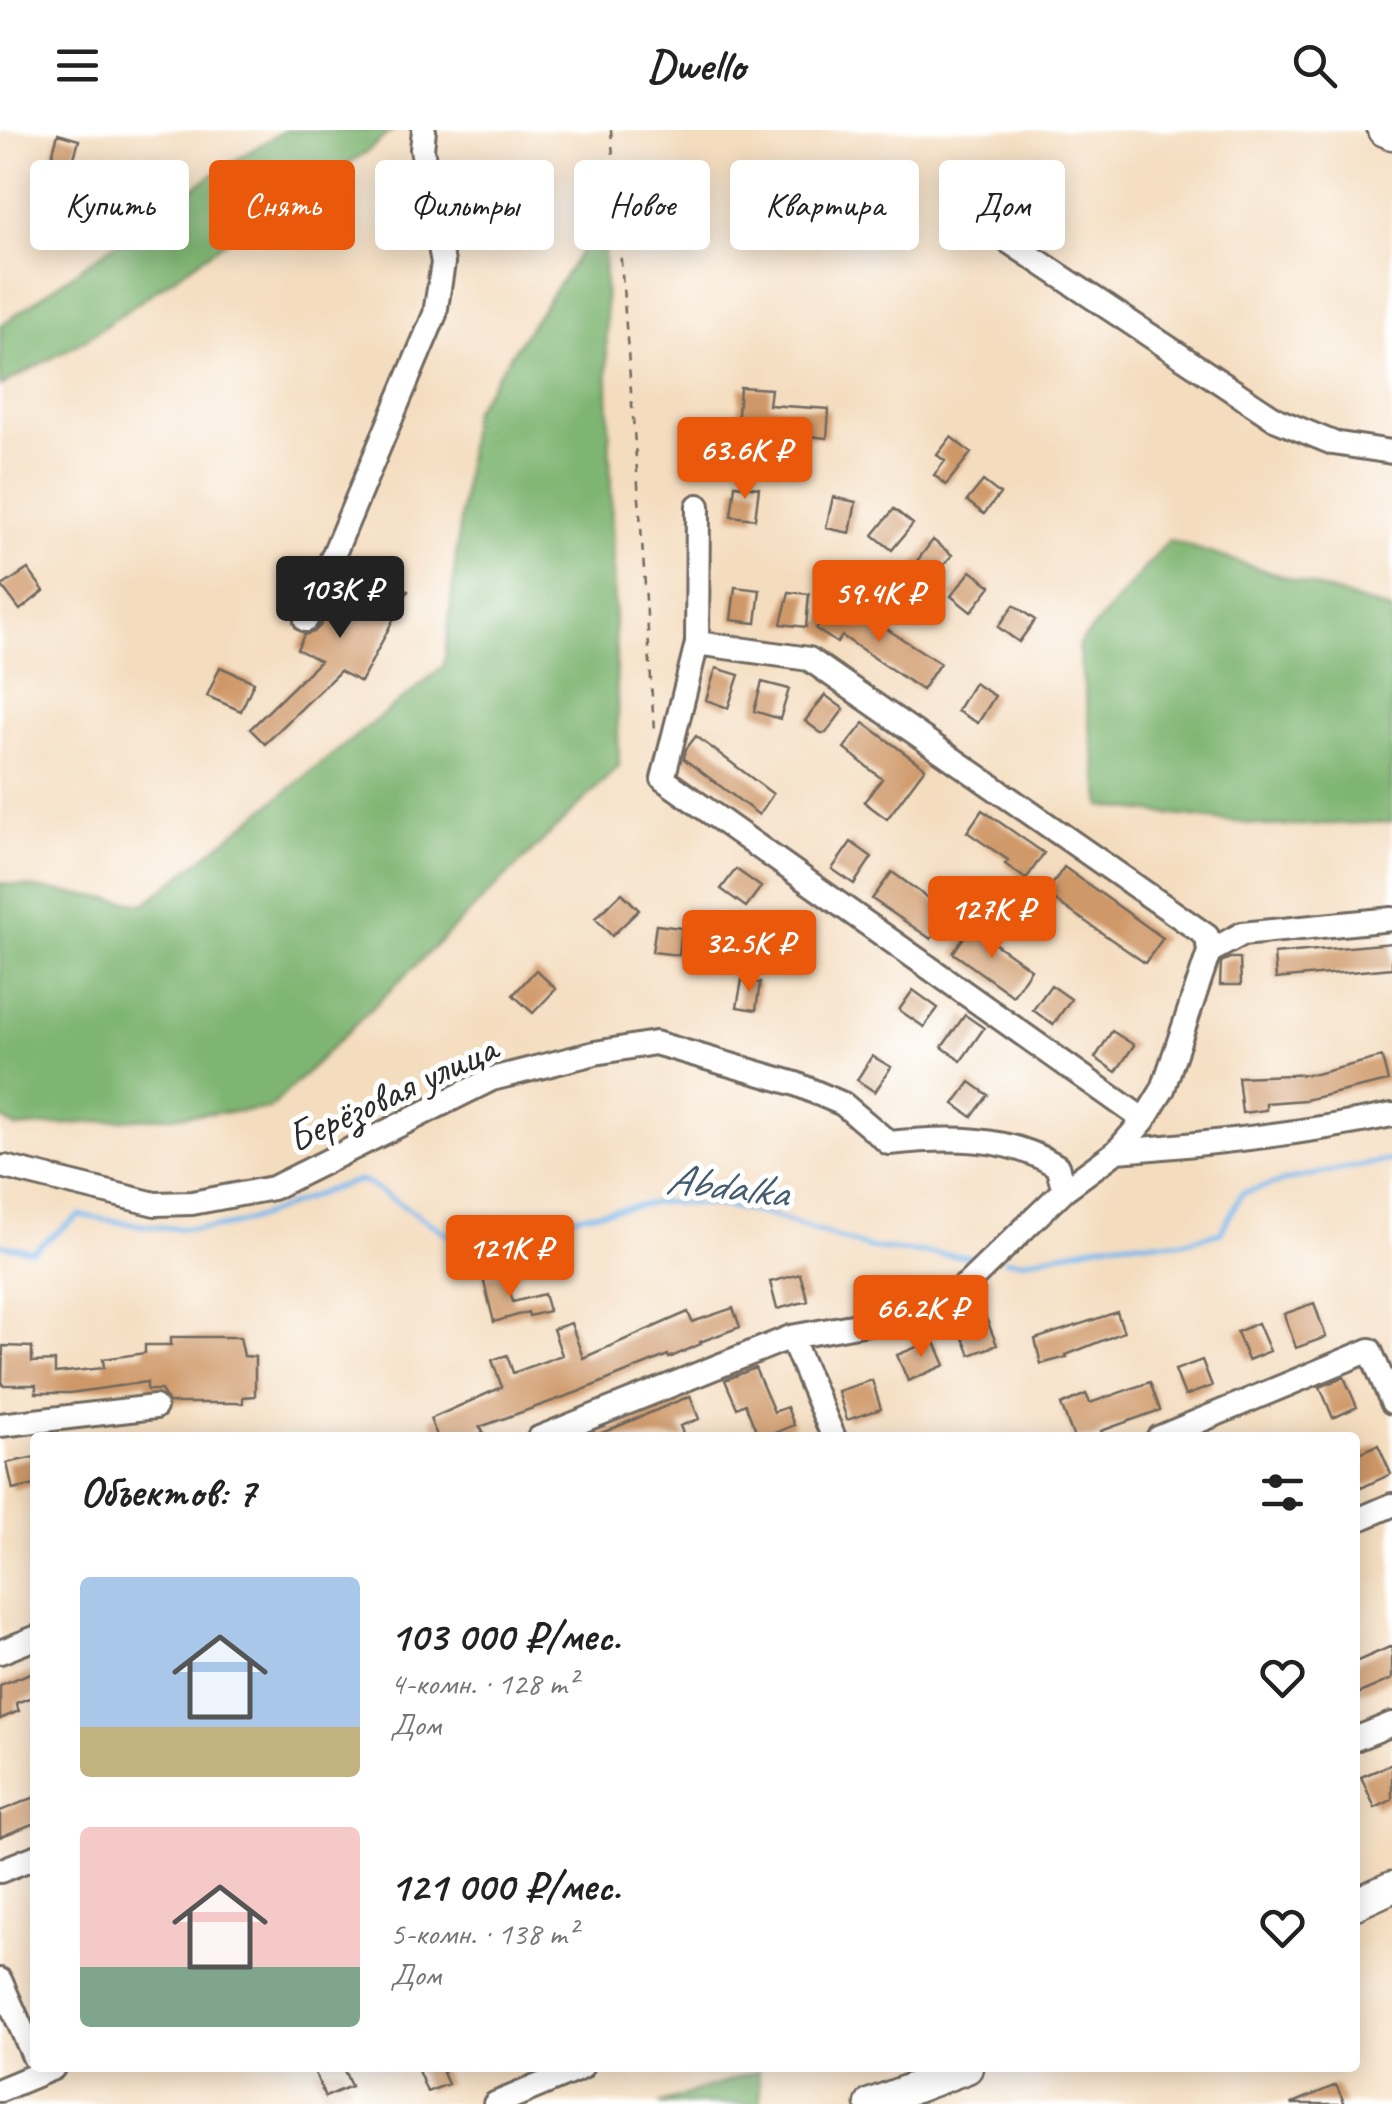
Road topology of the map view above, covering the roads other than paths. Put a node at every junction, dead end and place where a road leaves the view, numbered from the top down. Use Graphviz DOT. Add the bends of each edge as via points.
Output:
graph roads {
  1 [pos="424,130"];
  2 [pos="1383,130"];
  3 [pos="1392,134"];
  4 [pos="1022,250"];
  5 [pos="1392,452"];
  6 [pos="698,506"];
  7 [pos="306,620"];
  8 [pos="697,643"];
  9 [pos="1392,919"];
  10 [pos="1208,952"];
  11 [pos="1392,1115"];
  12 [pos="1144,1120"];
  13 [pos="1117,1152"];
  14 [pos="5,1166"];
  15 [pos="1064,1190"];
  16 [pos="791,1338"];
  17 [pos="1392,1402"];
  18 [pos="155,1407"];
  19 [pos="0,1425"];
  20 [pos="554,1432"];
  21 [pos="831,1432"];
  22 [pos="1172,1432"];
  23 [pos="1392,1505"];
  24 [pos="1360,1519"];
  25 [pos="30,1640"];
  26 [pos="0,1652"];
  27 [pos="1392,1724"];
  28 [pos="1360,1738"];
  29 [pos="30,1859"];
  30 [pos="0,1871"];
  31 [pos="1392,1887"];
  32 [pos="1360,1902"];
  33 [pos="0,1980"];
  34 [pos="30,2042"];
  35 [pos="33,2072"];
  36 [pos="957,2072"];
  37 [pos="547,2074"];
  38 [pos="0,2090"];
  39 [pos="495,2104"];
  40 [pos="558,2104"];
  41 [pos="870,2104"];
  1 -- 7 [label="street" via="443,263 435,314"];
  2 -- 3 [label="main road"];
  4 -- 5 [label="street" via="1278,420 1334,444"];
  6 -- 8 [label="street"];
  8 -- 10 [label="street" via="809,660 1207,936"];
  8 -- 12 [label="street" via="663,779"];
  9 -- 10 [label="street" via="1242,934"];
  10 -- 12 [label="street" via="1163,1089"];
  11 -- 13 [label="street" via="1217,1144"];
  12 -- 13 [label="street"];
  13 -- 15 [label="street"];
  14 -- 15 [label="street, Берёзовая улица" via="155,1204 273,1188 492,1079 655,1043 844,1104 888,1143 959,1138 1036,1153 1057,1166"];
  15 -- 16 [label="street" via="937,1306"];
  16 -- 20 [label="street"];
  16 -- 21 [label="street"];
  17 -- 22 [label="street" via="1370,1350"];
  18 -- 19 [label="street"];
  23 -- 24 [label="street"];
  25 -- 26 [label="street"];
  27 -- 28 [label="street"];
  29 -- 30 [label="street"];
  31 -- 32 [label="main road"];
  33 -- 34 [label="street"];
  35 -- 38 [label="street"];
  36 -- 41 [label="main road"];
  37 -- 39 [label="street"];
  37 -- 40 [label="street"];
}
